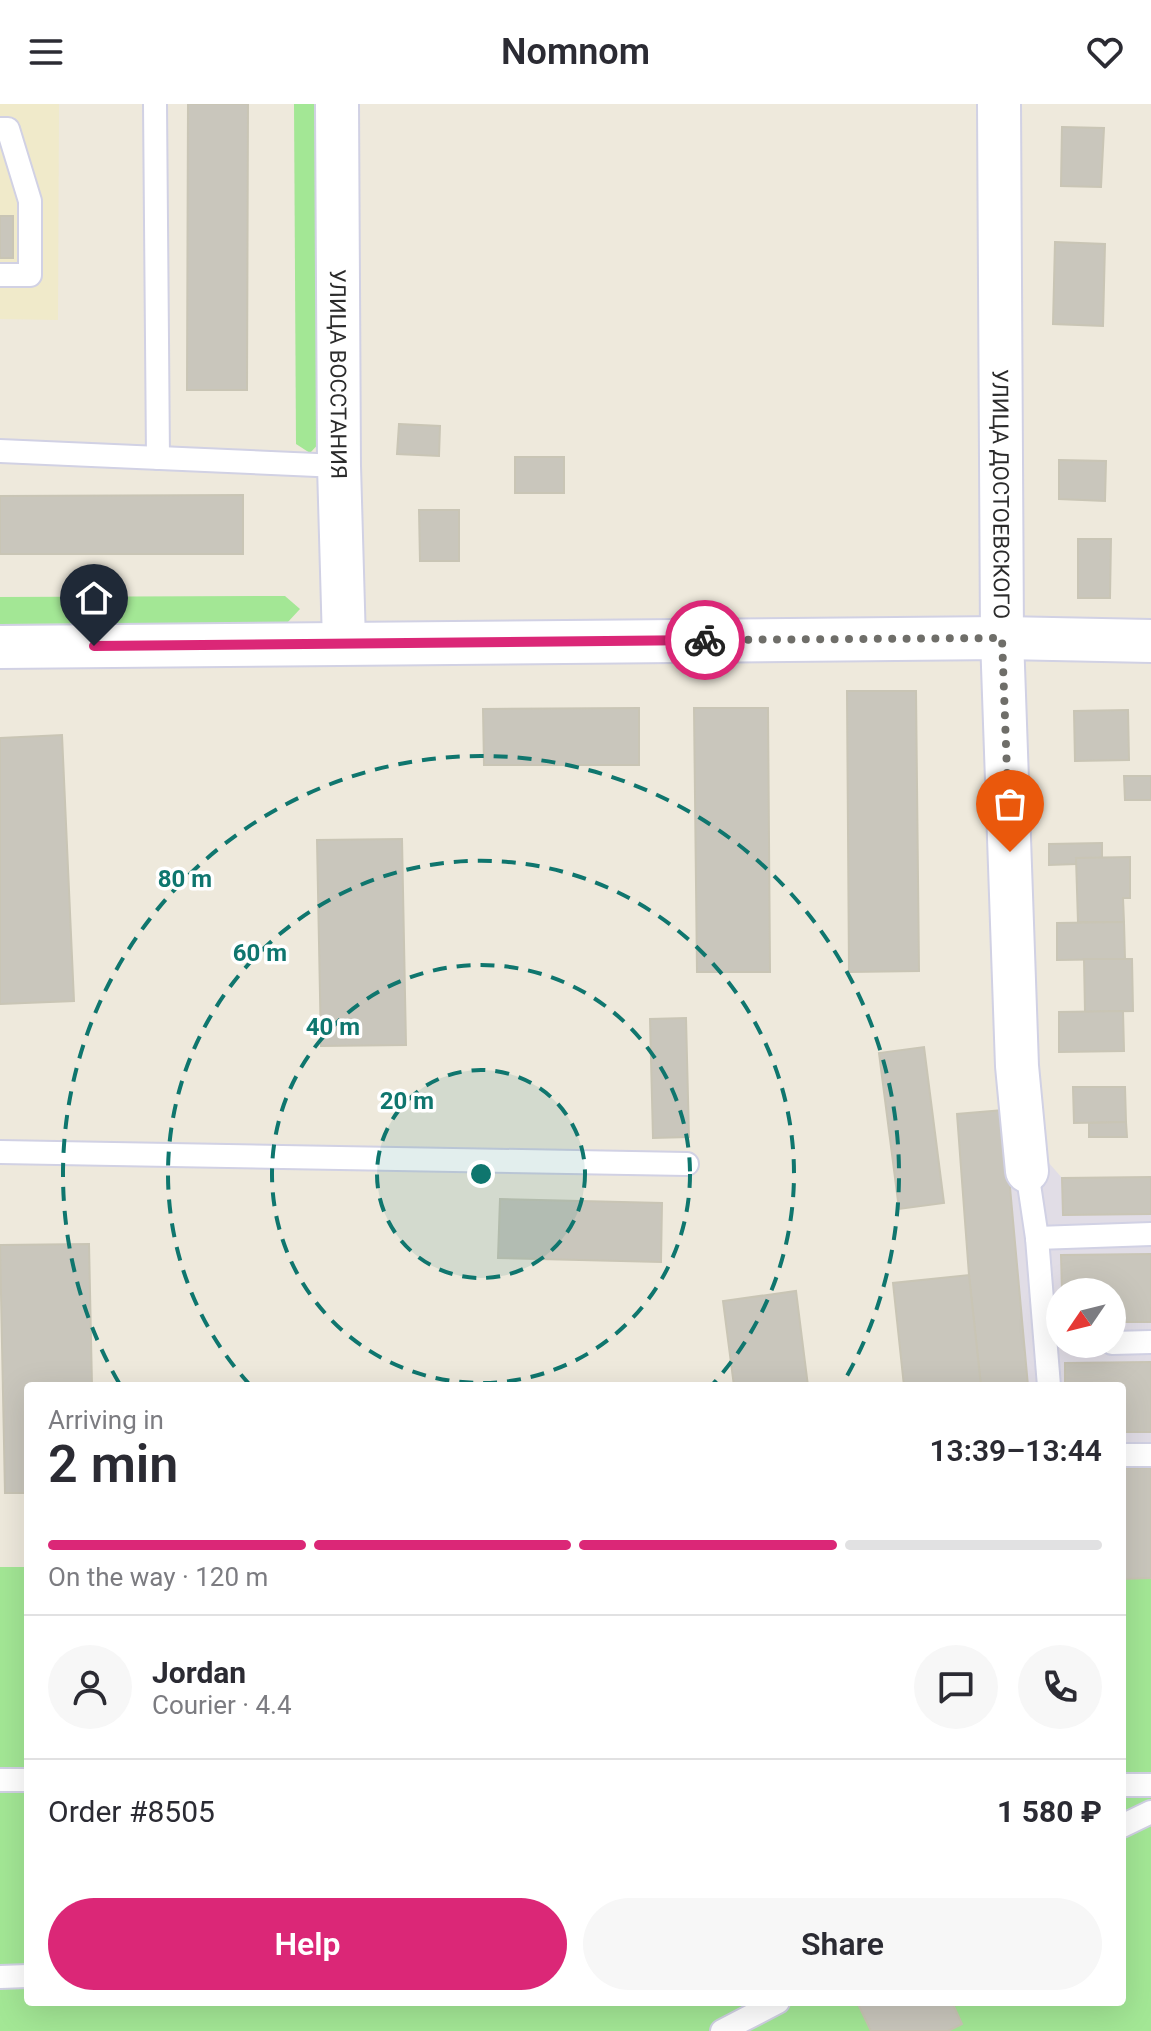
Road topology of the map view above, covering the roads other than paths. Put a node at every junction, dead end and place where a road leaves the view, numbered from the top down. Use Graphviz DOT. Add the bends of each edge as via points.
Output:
graph roads {
  1 [pos="155,104"];
  2 [pos="337,104"];
  3 [pos="999,104"];
  4 [pos="0,129"];
  5 [pos="0,275"];
  6 [pos="0,451"];
  7 [pos="158,458"];
  8 [pos="339,466"];
  9 [pos="1002,638"];
  10 [pos="1151,641"];
  11 [pos="344,642"];
  12 [pos="0,647"];
  13 [pos="0,1152"];
  14 [pos="687,1164"];
  15 [pos="1027,1171"];
  16 [pos="1151,1234"];
  17 [pos="1037,1238"];
  18 [pos="1046,1298"];
  19 [pos="1151,1342"];
  20 [pos="1126,1343"];
  21 [pos="1052,1358"];
  22 [pos="1049,1382"];
  23 [pos="1126,1455"];
  24 [pos="1151,1455"];
  25 [pos="0,1780"];
  26 [pos="24,1780"];
  27 [pos="1126,1785"];
  28 [pos="1151,1785"];
  29 [pos="1151,1812"];
  30 [pos="1126,1824"];
  31 [pos="24,1976"];
  32 [pos="0,1977"];
  33 [pos="770,2006"];
  34 [pos="722,2031"];
  1 -- 7 [label="lane"];
  2 -- 8 [label="street, УЛИЦА ВОССТАНИЯ"];
  3 -- 9 [label="street, УЛИЦА ДОСТОЕВСКОГО"];
  4 -- 5 [label="lane" via="8,129 30,201 30,275"];
  6 -- 7 [label="lane"];
  7 -- 8 [label="lane"];
  8 -- 11 [label="street, УЛИЦА ВОССТАНИЯ"];
  9 -- 10 [label="street"];
  9 -- 11 [label="street"];
  9 -- 15 [label="street, УЛИЦА ДОСТОЕВСКОГО" via="1017,1066"];
  11 -- 12 [label="street"];
  13 -- 14 [label="lane"];
  15 -- 17 [label="lane"];
  16 -- 17 [label="lane"];
  17 -- 18 [label="lane"];
  19 -- 20 [label="lane"];
  21 -- 22 [label="lane"];
  23 -- 24 [label="lane"];
  25 -- 26 [label="lane"];
  27 -- 28 [label="lane"];
  29 -- 30 [label="lane"];
  31 -- 32 [label="lane"];
  33 -- 34 [label="lane"];
}
